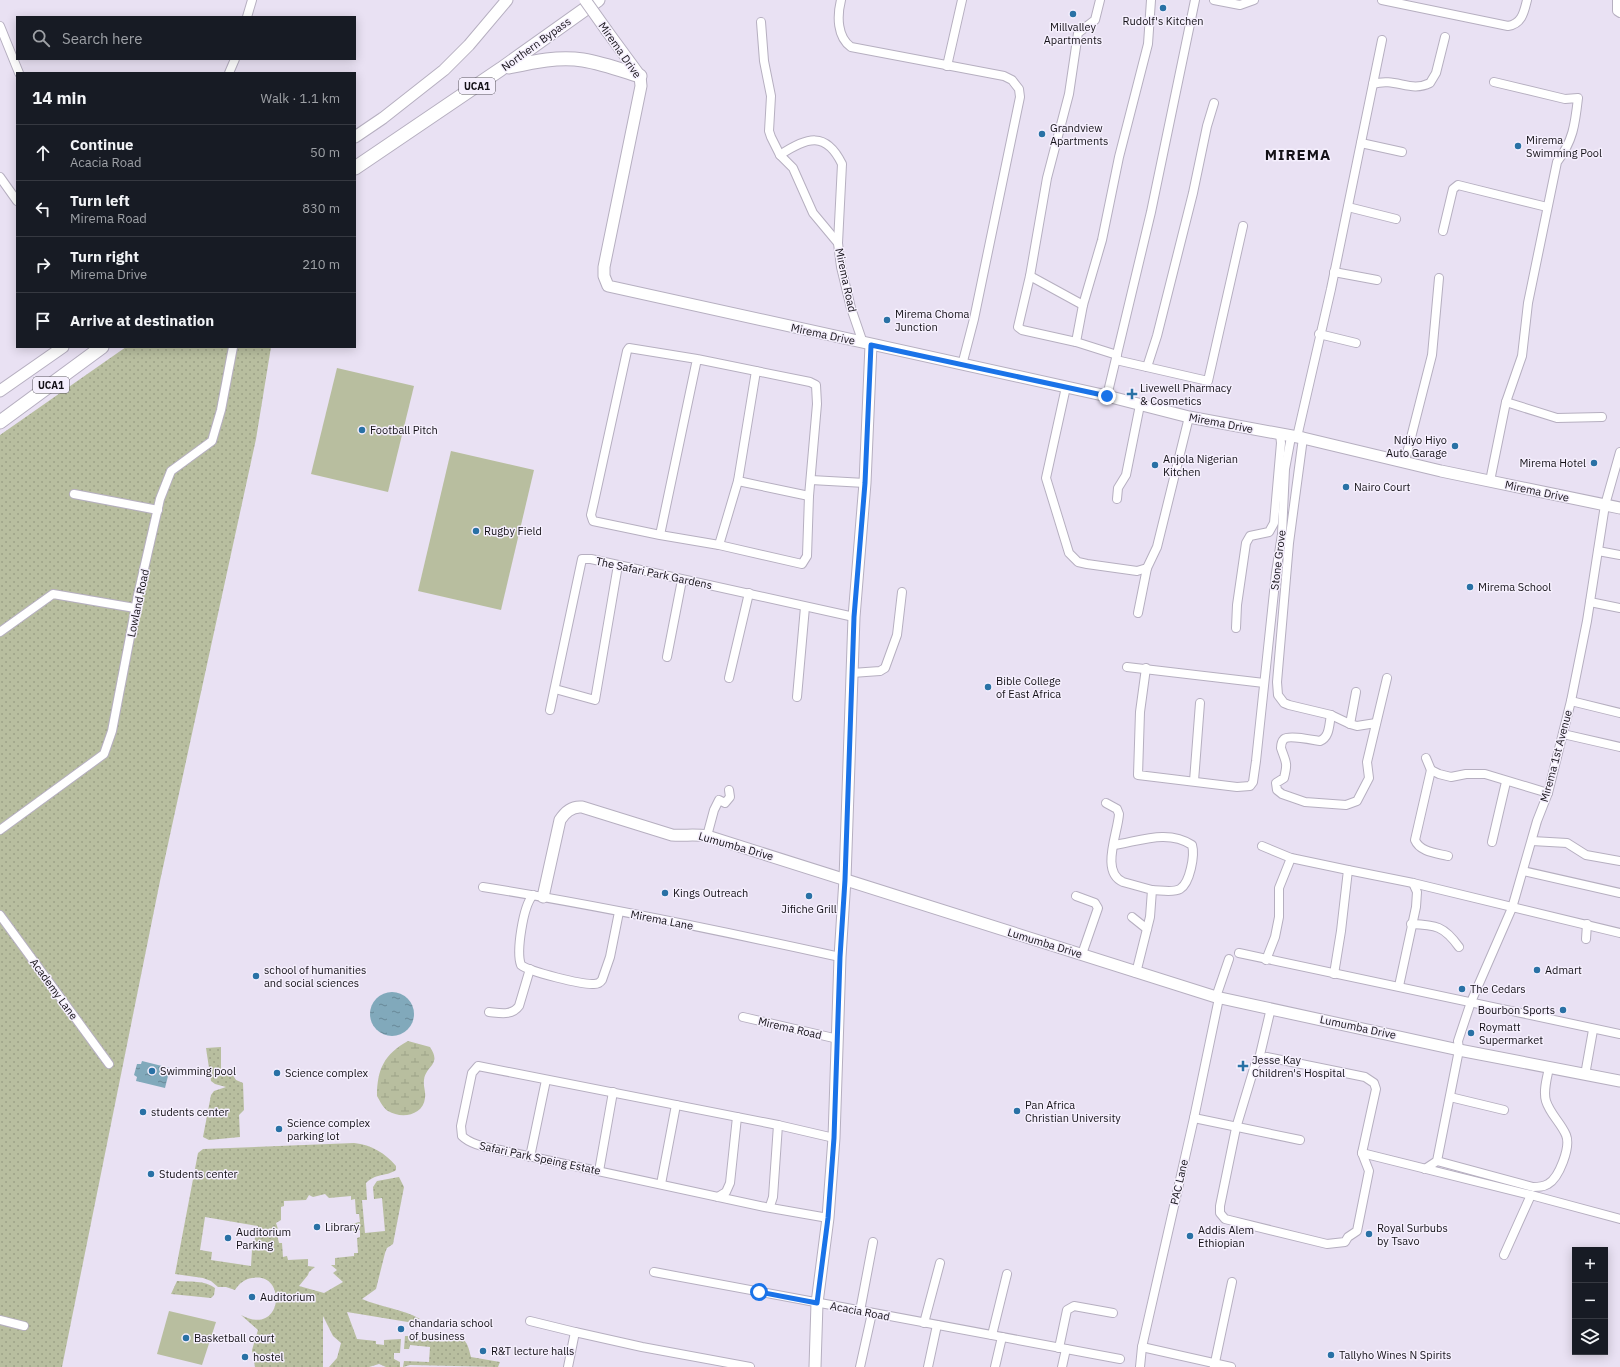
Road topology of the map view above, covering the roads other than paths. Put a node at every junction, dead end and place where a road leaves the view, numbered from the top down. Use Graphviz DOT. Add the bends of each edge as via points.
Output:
graph roads {
  1 [pos="252,0"];
  2 [pos="507,0"];
  3 [pos="585,0"];
  4 [pos="598,0"];
  5 [pos="841,0"];
  6 [pos="962,0"];
  7 [pos="1100,0"];
  8 [pos="1150,0"];
  9 [pos="1195,0"];
  10 [pos="1214,0"];
  11 [pos="1254,0"];
  12 [pos="1382,0"];
  13 [pos="1527,0"];
  14 [pos="1617,0"];
  15 [pos="500,4"];
  16 [pos="1620,13"];
  17 [pos="248,16"];
  18 [pos="762,22"];
  19 [pos="0,26"];
  20 [pos="1446,37"];
  21 [pos="1382,40"];
  22 [pos="235,60"];
  23 [pos="947,66"];
  24 [pos="502,69"];
  25 [pos="19,72"];
  26 [pos="230,72"];
  27 [pos="640,76"];
  28 [pos="1494,82"];
  29 [pos="1373,84"];
  30 [pos="1214,103"];
  31 [pos="356,136"];
  32 [pos="1361,143"];
  33 [pos="1402,152"];
  34 [pos="780,155"];
  35 [pos="356,167"];
  36 [pos="1,179"];
  37 [pos="16,200"];
  38 [pos="1348,207"];
  39 [pos="1548,207"];
  40 [pos="1396,219"];
  41 [pos="1243,226"];
  42 [pos="1444,231"];
  43 [pos="838,243"];
  44 [pos="1334,272"];
  45 [pos="1030,276"];
  46 [pos="1439,278"];
  47 [pos="1377,280"];
  48 [pos="1083,305"];
  49 [pos="1319,334"];
  50 [pos="1076,342"];
  51 [pos="867,344"];
  52 [pos="1356,344"];
  53 [pos="61,348"];
  54 [pos="101,348"];
  55 [pos="234,348"];
  56 [pos="1116,357"];
  57 [pos="697,359"];
  58 [pos="962,365"];
  59 [pos="1147,367"];
  60 [pos="756,371"];
  61 [pos="1066,387"];
  62 [pos="0,392"];
  63 [pos="1107,396"];
  64 [pos="1506,402"];
  65 [pos="1140,405"];
  66 [pos="1189,417"];
  67 [pos="1602,417"];
  68 [pos="0,422"];
  69 [pos="1293,436"];
  70 [pos="1620,452"];
  71 [pos="1405,461"];
  72 [pos="811,480"];
  73 [pos="738,481"];
  74 [pos="1490,481"];
  75 [pos="865,483"];
  76 [pos="74,494"];
  77 [pos="809,496"];
  78 [pos="1117,499"];
  79 [pos="1605,505"];
  80 [pos="1620,508"];
  81 [pos="158,510"];
  82 [pos="660,535"];
  83 [pos="719,545"];
  84 [pos="1598,551"];
  85 [pos="1620,555"];
  86 [pos="618,565"];
  87 [pos="1147,568"];
  88 [pos="682,580"];
  89 [pos="902,592"];
  90 [pos="749,593"];
  91 [pos="1590,602"];
  92 [pos="805,607"];
  93 [pos="135,608"];
  94 [pos="1620,608"];
  95 [pos="1138,613"];
  96 [pos="854,617"];
  97 [pos="1236,628"];
  98 [pos="0,632"];
  99 [pos="667,657"];
  100 [pos="1128,667"];
  101 [pos="1146,668"];
  102 [pos="852,673"];
  103 [pos="729,678"];
  104 [pos="1387,678"];
  105 [pos="1264,683"];
  106 [pos="555,689"];
  107 [pos="1356,692"];
  108 [pos="797,697"];
  109 [pos="1572,701"];
  110 [pos="1200,703"];
  111 [pos="550,710"];
  112 [pos="1620,712"];
  113 [pos="1331,715"];
  114 [pos="1350,724"];
  115 [pos="1376,724"];
  116 [pos="1563,734"];
  117 [pos="1620,747"];
  118 [pos="1426,758"];
  119 [pos="1431,770"];
  120 [pos="1194,781"];
  121 [pos="1506,782"];
  122 [pos="729,790"];
  123 [pos="1548,793"];
  124 [pos="1106,803"];
  125 [pos="0,830"];
  126 [pos="707,836"];
  127 [pos="1532,841"];
  128 [pos="1492,842"];
  129 [pos="1114,844"];
  130 [pos="1262,846"];
  131 [pos="1448,856"];
  132 [pos="1291,858"];
  133 [pos="1620,861"];
  134 [pos="1348,870"];
  135 [pos="1523,871"];
  136 [pos="845,880"];
  137 [pos="1412,883"];
  138 [pos="483,887"];
  139 [pos="1152,890"];
  140 [pos="1620,893"];
  141 [pos="538,896"];
  142 [pos="1076,896"];
  143 [pos="1512,908"];
  144 [pos="619,912"];
  145 [pos="0,915"];
  146 [pos="1132,917"];
  147 [pos="1411,924"];
  148 [pos="1587,924"];
  149 [pos="1147,928"];
  150 [pos="1620,933"];
  151 [pos="1586,939"];
  152 [pos="1459,947"];
  153 [pos="1239,953"];
  154 [pos="1082,954"];
  155 [pos="840,957"];
  156 [pos="1229,959"];
  157 [pos="1266,960"];
  158 [pos="530,969"];
  159 [pos="1136,973"];
  160 [pos="1334,974"];
  161 [pos="1399,986"];
  162 [pos="1217,997"];
  163 [pos="1471,1002"];
  164 [pos="1271,1008"];
  165 [pos="489,1012"];
  166 [pos="743,1017"];
  167 [pos="1593,1030"];
  168 [pos="1620,1034"];
  169 [pos="838,1039"];
  170 [pos="1459,1050"];
  171 [pos="1259,1059"];
  172 [pos="109,1064"];
  173 [pos="1549,1068"];
  174 [pos="1585,1075"];
  175 [pos="546,1080"];
  176 [pos="1620,1081"];
  177 [pos="613,1092"];
  178 [pos="1450,1097"];
  179 [pos="676,1105"];
  180 [pos="1504,1110"];
  181 [pos="737,1117"];
  182 [pos="1194,1118"];
  183 [pos="778,1125"];
  184 [pos="1236,1128"];
  185 [pos="834,1138"];
  186 [pos="1300,1140"];
  187 [pos="1362,1153"];
  188 [pos="530,1157"];
  189 [pos="1437,1161"];
  190 [pos="1425,1169"];
  191 [pos="599,1171"];
  192 [pos="661,1184"];
  193 [pos="1531,1195"];
  194 [pos="718,1196"];
  195 [pos="770,1206"];
  196 [pos="828,1218"];
  197 [pos="1620,1219"];
  198 [pos="873,1242"];
  199 [pos="1504,1255"];
  200 [pos="940,1263"];
  201 [pos="654,1272"];
  202 [pos="1007,1274"];
  203 [pos="1232,1282"];
  204 [pos="817,1303"];
  205 [pos="860,1310"];
  206 [pos="872,1313"];
  207 [pos="1113,1313"];
  208 [pos="0,1320"];
  209 [pos="530,1321"];
  210 [pos="924,1323"];
  211 [pos="937,1325"];
  212 [pos="24,1326"];
  213 [pos="575,1332"];
  214 [pos="992,1336"];
  215 [pos="1002,1337"];
  216 [pos="1142,1347"];
  217 [pos="1062,1349"];
  218 [pos="1120,1359"];
  219 [pos="1215,1365"];
  220 [pos="568,1367"];
  221 [pos="750,1367"];
  222 [pos="814,1367"];
  223 [pos="860,1367"];
  224 [pos="928,1367"];
  225 [pos="995,1367"];
  226 [pos="1062,1367"];
  227 [pos="1140,1367"];
  228 [pos="1231,1367"];
  1 -- 17 [label="street"];
  2 -- 15 [label="street" via="500,9"];
  3 -- 27 [label="street, Mirema Drive, bridge"];
  4 -- 24 [label="main road, Northern Bypass / UCA1"];
  5 -- 23 [label="street" via="838,18 840,29 843,39 851,46"];
  6 -- 23 [label="street"];
  7 -- 45 [label="street" via="1095,20 1078,34 1069,94 1047,178"];
  8 -- 48 [label="street" via="1148,44 1119,157 1103,233"];
  9 -- 56 [label="street" via="1151,212"];
  10 -- 11 [label="street" via="1240,5"];
  12 -- 13 [label="street" via="1508,26 1515,25 1520,19"];
  14 -- 16 [label="street" via="1617,11"];
  15 -- 31 [label="street" via="469,45 444,70"];
  18 -- 34 [label="street, Mirema Road" via="764,61 771,96 769,130"];
  19 -- 25 [label="street"];
  20 -- 29 [label="street" via="1436,73 1430,84 1419,87 1385,80"];
  21 -- 29 [label="street"];
  22 -- 26 [label="street"];
  23 -- 58 [label="street" via="1004,76 1012,80 1019,89 1020,97"];
  24 -- 27 [label="main road" via="526,63 568,59 589,61"];
  24 -- 35 [label="main road, Northern Bypass / UCA1"];
  27 -- 51 [label="street, Mirema Drive" via="642,86 604,267 608,286"];
  28 -- 39 [label="street" via="1565,98 1578,98 1575,125 1568,148 1557,162"];
  29 -- 32 [label="street"];
  30 -- 59 [label="street" via="1157,336"];
  32 -- 33 [label="street"];
  32 -- 38 [label="street"];
  34 -- 43 [label="street, Mirema Road" via="793,168 813,213"];
  34 -- 43 [label="street" via="806,140 813,139 820,140 837,154 842,164"];
  36 -- 37 [label="street"];
  38 -- 40 [label="street"];
  38 -- 44 [label="street"];
  39 -- 42 [label="street" via="1458,186 1454,189"];
  39 -- 64 [label="street" via="1528,303 1522,356"];
  41 -- 59 [label="street" via="1208,380"];
  43 -- 51 [label="street, Mirema Road" via="841,267"];
  44 -- 47 [label="street"];
  44 -- 49 [label="street"];
  45 -- 48 [label="street"];
  45 -- 50 [label="street" via="1018,327"];
  46 -- 71 [label="street" via="1432,355"];
  48 -- 50 [label="street"];
  49 -- 52 [label="street"];
  49 -- 69 [label="street"];
  50 -- 56 [label="street"];
  51 -- 58 [label="street, Mirema Drive"];
  51 -- 75 [label="street, Mirema Road"];
  53 -- 62 [label="street"];
  54 -- 68 [label="main road, UCA1"];
  55 -- 81 [label="street, Lowland Road" via="215,435 212,441 171,471"];
  56 -- 59 [label="street"];
  56 -- 63 [label="street"];
  57 -- 60 [label="street"];
  57 -- 82 [label="street"];
  57 -- 82 [label="street" via="628,349 593,508 592,518 596,523"];
  58 -- 61 [label="street, Mirema Drive"];
  60 -- 72 [label="street" via="816,385"];
  60 -- 73 [label="street"];
  61 -- 63 [label="street, Mirema Drive"];
  61 -- 87 [label="street" via="1046,478 1069,553 1078,562 1087,564 1137,571"];
  63 -- 65 [label="street, Mirema Drive"];
  64 -- 67 [label="street" via="1557,418"];
  64 -- 74 [label="street"];
  65 -- 66 [label="street, Mirema Drive"];
  65 -- 78 [label="street" via="1126,475 1118,488"];
  66 -- 69 [label="street, Mirema Drive"];
  66 -- 87 [label="street" via="1156,547"];
  69 -- 71 [label="street, Mirema Drive"];
  69 -- 97 [label="street" via="1274,523 1268,532 1250,536 1246,543"];
  69 -- 105 [label="street, Stone Grove" via="1285,469 1282,534"];
  69 -- 113 [label="street" via="1282,647 1277,690 1284,703"];
  70 -- 79 [label="street, Mirema 1st Avenue"];
  71 -- 74 [label="street, Mirema Drive" via="1442,472"];
  72 -- 75 [label="street"];
  72 -- 77 [label="street"];
  73 -- 77 [label="street"];
  73 -- 83 [label="street"];
  74 -- 79 [label="street, Mirema Drive"];
  75 -- 96 [label="street, Mirema Road"];
  76 -- 81 [label="street"];
  77 -- 83 [label="street" via="807,556 802,564"];
  79 -- 80 [label="street, Mirema Drive"];
  79 -- 84 [label="street, Mirema 1st Avenue"];
  81 -- 93 [label="street, Lowland Road"];
  82 -- 83 [label="street"];
  84 -- 85 [label="street"];
  84 -- 91 [label="street, Mirema 1st Avenue"];
  86 -- 88 [label="street, The Safari Park Gardens"];
  86 -- 106 [label="street, The Safari Park Gardens" via="582,559"];
  86 -- 106 [label="street" via="596,700"];
  87 -- 95 [label="street"];
  88 -- 90 [label="street, The Safari Park Gardens"];
  88 -- 99 [label="street"];
  89 -- 102 [label="street" via="897,635 885,668 880,671"];
  90 -- 92 [label="street, The Safari Park Gardens"];
  90 -- 103 [label="street"];
  91 -- 94 [label="street"];
  91 -- 109 [label="street, Mirema 1st Avenue"];
  92 -- 96 [label="street, The Safari Park Gardens"];
  92 -- 108 [label="street"];
  93 -- 98 [label="street" via="53,594"];
  93 -- 125 [label="street, Lowland Road" via="112,731 104,754"];
  96 -- 102 [label="street, Mirema Road"];
  100 -- 101 [label="street"];
  101 -- 105 [label="street"];
  101 -- 120 [label="street, Stone Grove" via="1140,712 1138,775"];
  102 -- 136 [label="street, Mirema Road"];
  104 -- 115 [label="street"];
  105 -- 120 [label="street, Stone Grove" via="1252,784 1237,787"];
  106 -- 111 [label="street, The Safari Park Gardens"];
  107 -- 114 [label="street"];
  109 -- 112 [label="street"];
  109 -- 116 [label="street, Mirema 1st Avenue"];
  110 -- 120 [label="street"];
  113 -- 114 [label="street"];
  113 -- 115 [label="street" via="1328,732 1323,740 1293,737 1283,740 1281,748 1287,760 1287,768 1284,778 1276,783 1282,794 1317,804 1346,805 1357,801 1369,778 1367,762"];
  114 -- 115 [label="street"];
  116 -- 117 [label="street"];
  116 -- 123 [label="street, Mirema 1st Avenue"];
  118 -- 119 [label="street"];
  119 -- 121 [label="street" via="1451,777 1485,774"];
  119 -- 131 [label="street" via="1415,840 1422,849"];
  121 -- 123 [label="street"];
  121 -- 128 [label="street"];
  122 -- 126 [label="street" via="730,797 725,803 719,800 714,810"];
  123 -- 127 [label="street, Mirema 1st Avenue"];
  124 -- 129 [label="street" via="1117,809 1119,814"];
  126 -- 136 [label="street, Lumumba Drive"];
  126 -- 141 [label="street, Lumumba Drive" via="672,835 577,806 568,810 560,820"];
  127 -- 133 [label="street" via="1567,843 1586,855"];
  127 -- 135 [label="street, Mirema 1st Avenue"];
  129 -- 139 [label="street" via="1111,863 1116,877 1123,882"];
  129 -- 139 [label="street" via="1170,836 1192,845 1190,871 1183,886 1173,890"];
  130 -- 132 [label="street"];
  132 -- 134 [label="street"];
  132 -- 157 [label="street" via="1279,888 1279,916 1275,937"];
  134 -- 137 [label="street"];
  134 -- 160 [label="street"];
  135 -- 140 [label="street"];
  135 -- 143 [label="street, Mirema 1st Avenue"];
  136 -- 154 [label="street, Lumumba Drive"];
  136 -- 155 [label="street, Mirema Road"];
  137 -- 143 [label="street"];
  137 -- 147 [label="street" via="1417,892"];
  138 -- 141 [label="street, Mirema Lane"];
  139 -- 149 [label="street"];
  141 -- 144 [label="street, Mirema Lane"];
  141 -- 158 [label="street" via="528,902 519,958 521,965"];
  142 -- 154 [label="street" via="1095,903 1098,908"];
  143 -- 148 [label="street"];
  143 -- 163 [label="street, Mirema 1st Avenue"];
  144 -- 155 [label="street, Mirema Lane"];
  144 -- 158 [label="street" via="605,975 600,983 581,983"];
  145 -- 172 [label="street, Academy Lane"];
  146 -- 149 [label="street"];
  147 -- 152 [label="street" via="1440,927"];
  147 -- 161 [label="street"];
  148 -- 150 [label="street"];
  148 -- 151 [label="street"];
  149 -- 159 [label="street"];
  153 -- 157 [label="street"];
  154 -- 159 [label="street, Lumumba Drive"];
  155 -- 169 [label="street, Mirema Road"];
  156 -- 162 [label="street, PAC Lane"];
  157 -- 160 [label="street"];
  158 -- 165 [label="street" via="516,1011 506,1014"];
  159 -- 162 [label="street, Lumumba Drive"];
  160 -- 161 [label="street"];
  161 -- 163 [label="street"];
  162 -- 164 [label="street, Lumumba Drive"];
  162 -- 182 [label="street, PAC Lane"];
  163 -- 167 [label="street"];
  163 -- 170 [label="street, Mirema 1st Avenue" via="1458,1041"];
  164 -- 170 [label="street, Lumumba Drive"];
  164 -- 171 [label="street"];
  166 -- 169 [label="street, Mirema Road"];
  167 -- 168 [label="street"];
  167 -- 174 [label="street"];
  169 -- 185 [label="street, Mirema Road"];
  170 -- 173 [label="street, Lumumba Drive"];
  170 -- 178 [label="street, Mirema 1st Avenue"];
  171 -- 184 [label="street"];
  171 -- 187 [label="street" via="1267,1057 1365,1077 1374,1083 1376,1089"];
  173 -- 174 [label="street, Lumumba Drive"];
  173 -- 189 [label="street" via="1546,1100 1563,1130 1568,1145 1561,1166 1549,1184 1533,1187"];
  174 -- 176 [label="street, Lumumba Drive"];
  175 -- 177 [label="street, Safari Park Speing Estate"];
  175 -- 188 [label="street"];
  175 -- 188 [label="street, Safari Park Speing Estate" via="485,1066 478,1066 472,1073 461,1126 462,1136 470,1142"];
  177 -- 179 [label="street, Safari Park Speing Estate"];
  177 -- 191 [label="street"];
  178 -- 180 [label="street"];
  178 -- 189 [label="street, Mirema 1st Avenue"];
  179 -- 181 [label="street, Safari Park Speing Estate"];
  179 -- 192 [label="street"];
  181 -- 183 [label="street, Safari Park Speing Estate"];
  181 -- 194 [label="street" via="730,1184 726,1192"];
  182 -- 184 [label="street"];
  182 -- 216 [label="street, PAC Lane"];
  183 -- 185 [label="street, Safari Park Speing Estate"];
  183 -- 195 [label="street" via="773,1197"];
  184 -- 186 [label="street"];
  184 -- 187 [label="street" via="1220,1213 1226,1219 1327,1244 1348,1244 1348,1237 1357,1231 1369,1171"];
  185 -- 196 [label="street, Mirema Road"];
  187 -- 190 [label="street"];
  188 -- 191 [label="street, Safari Park Speing Estate"];
  189 -- 190 [label="street"];
  190 -- 193 [label="street"];
  191 -- 192 [label="street, Safari Park Speing Estate"];
  192 -- 194 [label="street, Safari Park Speing Estate"];
  193 -- 197 [label="street"];
  193 -- 199 [label="street"];
  194 -- 195 [label="street, Safari Park Speing Estate"];
  195 -- 196 [label="street, Safari Park Speing Estate"];
  196 -- 204 [label="street, Mirema Road"];
  198 -- 205 [label="street"];
  200 -- 210 [label="street"];
  201 -- 204 [label="street, Acacia Road"];
  202 -- 214 [label="street"];
  203 -- 219 [label="street"];
  204 -- 205 [label="street, Acacia Road"];
  204 -- 222 [label="street, Mirema Road"];
  205 -- 206 [label="street, Acacia Road"];
  206 -- 210 [label="street, Acacia Road"];
  206 -- 223 [label="street"];
  207 -- 217 [label="street" via="1074,1306 1067,1310"];
  208 -- 212 [label="street"];
  209 -- 213 [label="street"];
  210 -- 211 [label="street, Acacia Road"];
  211 -- 214 [label="street, Acacia Road"];
  211 -- 224 [label="street"];
  213 -- 220 [label="street"];
  213 -- 221 [label="street"];
  214 -- 215 [label="street, Acacia Road"];
  215 -- 217 [label="street, Acacia Road"];
  215 -- 225 [label="street"];
  216 -- 219 [label="street"];
  216 -- 227 [label="street, PAC Lane"];
  217 -- 218 [label="street, Acacia Road"];
  217 -- 226 [label="street"];
  219 -- 228 [label="street"];
}
